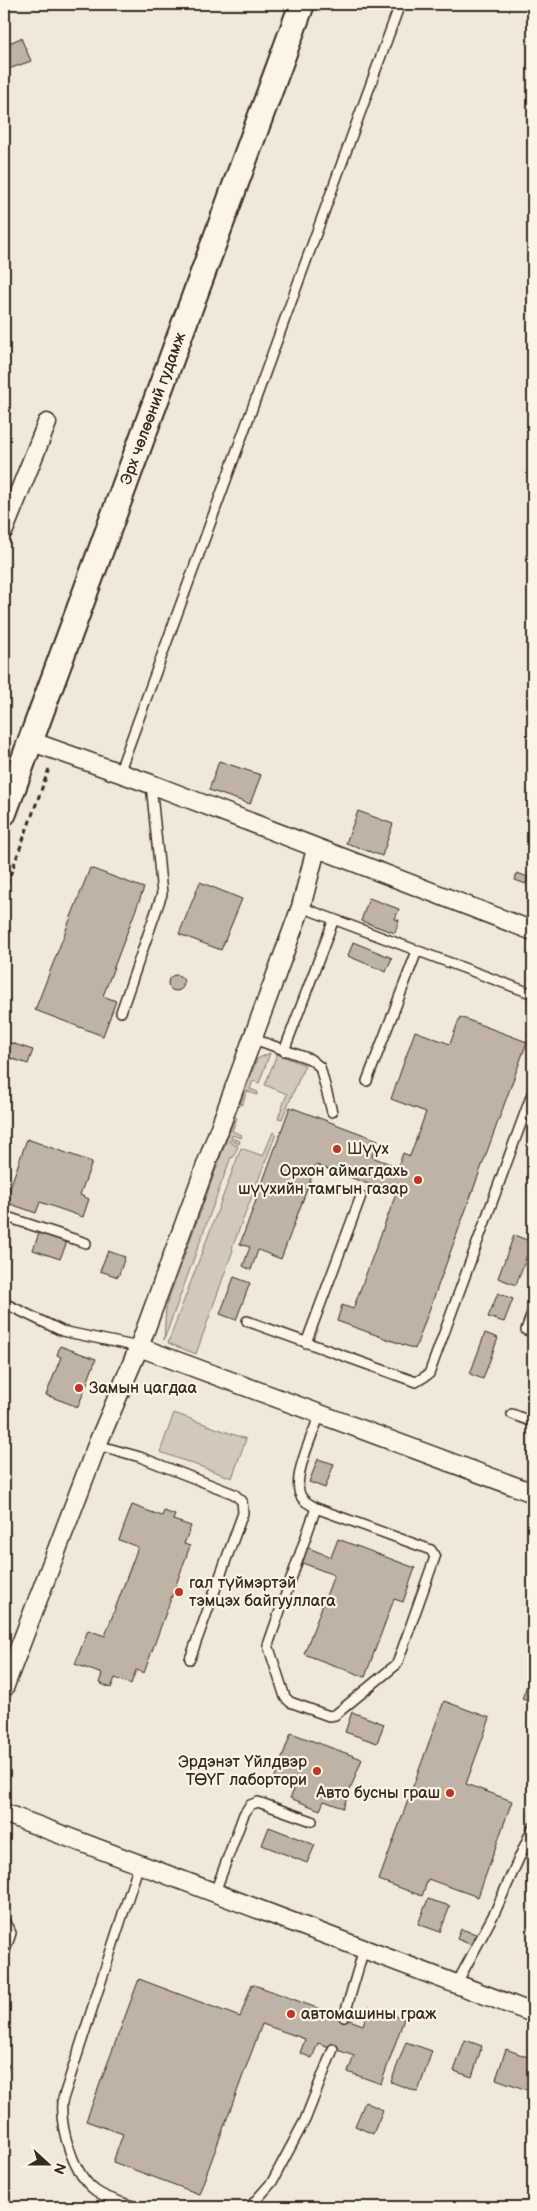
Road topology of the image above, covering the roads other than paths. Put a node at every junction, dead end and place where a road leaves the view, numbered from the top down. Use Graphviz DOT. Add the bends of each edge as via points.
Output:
graph roads {
  1 [pos="302,4"];
  2 [pos="400,4"];
  3 [pos="47,423"];
  4 [pos="4,530"];
  5 [pos="30,741"];
  6 [pos="119,773"];
  7 [pos="151,784"];
  8 [pos="4,813"];
  9 [pos="316,849"];
  10 [pos="301,907"];
  11 [pos="334,919"];
  12 [pos="533,931"];
  13 [pos="417,951"];
  14 [pos="533,994"];
  15 [pos="121,1012"];
  16 [pos="251,1038"];
  17 [pos="284,1051"];
  18 [pos="367,1081"];
  19 [pos="533,1092"];
  20 [pos="332,1112"];
  21 [pos="361,1196"];
  22 [pos="4,1216"];
  23 [pos="86,1243"];
  24 [pos="4,1303"];
  25 [pos="533,1310"];
  26 [pos="247,1321"];
  27 [pos="526,1330"];
  28 [pos="306,1343"];
  29 [pos="139,1347"];
  30 [pos="320,1414"];
  31 [pos="512,1414"];
  32 [pos="533,1422"];
  33 [pos="98,1445"];
  34 [pos="533,1493"];
  35 [pos="316,1508"];
  36 [pos="190,1659"];
  37 [pos="4,1688"];
  38 [pos="329,1716"];
  39 [pos="343,1720"];
  40 [pos="4,1813"];
  41 [pos="312,1821"];
  42 [pos="533,1827"];
  43 [pos="139,1864"];
  44 [pos="215,1892"];
  45 [pos="4,1921"];
  46 [pos="364,1948"];
  47 [pos="4,1954"];
  48 [pos="458,1984"];
  49 [pos="533,2012"];
  50 [pos="344,2017"];
  51 [pos="333,2048"];
  52 [pos="136,2207"];
  53 [pos="250,2207"];
  1 -- 5 [label="main road, Эрх чөлөөний гудамж"];
  2 -- 6 [label="lane"];
  3 -- 4 [label="street"];
  5 -- 6 [label="street"];
  5 -- 8 [label="main road, Эрх чөлөөний гудамж"];
  6 -- 7 [label="street"];
  7 -- 9 [label="street"];
  7 -- 15 [label="lane" via="162,894"];
  9 -- 10 [label="street"];
  9 -- 12 [label="street"];
  10 -- 11 [label="lane"];
  10 -- 16 [label="street"];
  11 -- 13 [label="lane"];
  11 -- 17 [label="lane"];
  13 -- 14 [label="lane"];
  13 -- 18 [label="lane"];
  16 -- 17 [label="lane"];
  16 -- 29 [label="street"];
  17 -- 20 [label="lane" via="318,1064"];
  19 -- 28 [label="lane" via="429,1374 416,1382"];
  21 -- 28 [label="lane"];
  22 -- 23 [label="lane"];
  24 -- 29 [label="lane" via="62,1331"];
  25 -- 27 [label="lane"];
  26 -- 28 [label="lane"];
  29 -- 30 [label="street"];
  29 -- 33 [label="street"];
  30 -- 34 [label="street"];
  30 -- 35 [label="lane" via="300,1471 298,1490 302,1499"];
  31 -- 32 [label="lane"];
  33 -- 36 [label="lane" via="234,1494 242,1502 243,1513"];
  33 -- 37 [label="street"];
  35 -- 38 [label="lane" via="268,1645 285,1697 290,1702"];
  35 -- 38 [label="lane" via="431,1550 435,1557 397,1664"];
  38 -- 39 [label="lane"];
  40 -- 43 [label="street"];
  41 -- 44 [label="lane" via="258,1802 250,1805"];
  42 -- 48 [label="lane"];
  43 -- 44 [label="street"];
  43 -- 52 [label="lane" via="62,2102 61,2116 77,2169 87,2182 97,2192"];
  44 -- 46 [label="street"];
  45 -- 47 [label="lane" via="11,1933"];
  46 -- 48 [label="street"];
  46 -- 50 [label="lane"];
  48 -- 49 [label="street"];
  51 -- 53 [label="lane" via="305,2120 272,2182"];
}
